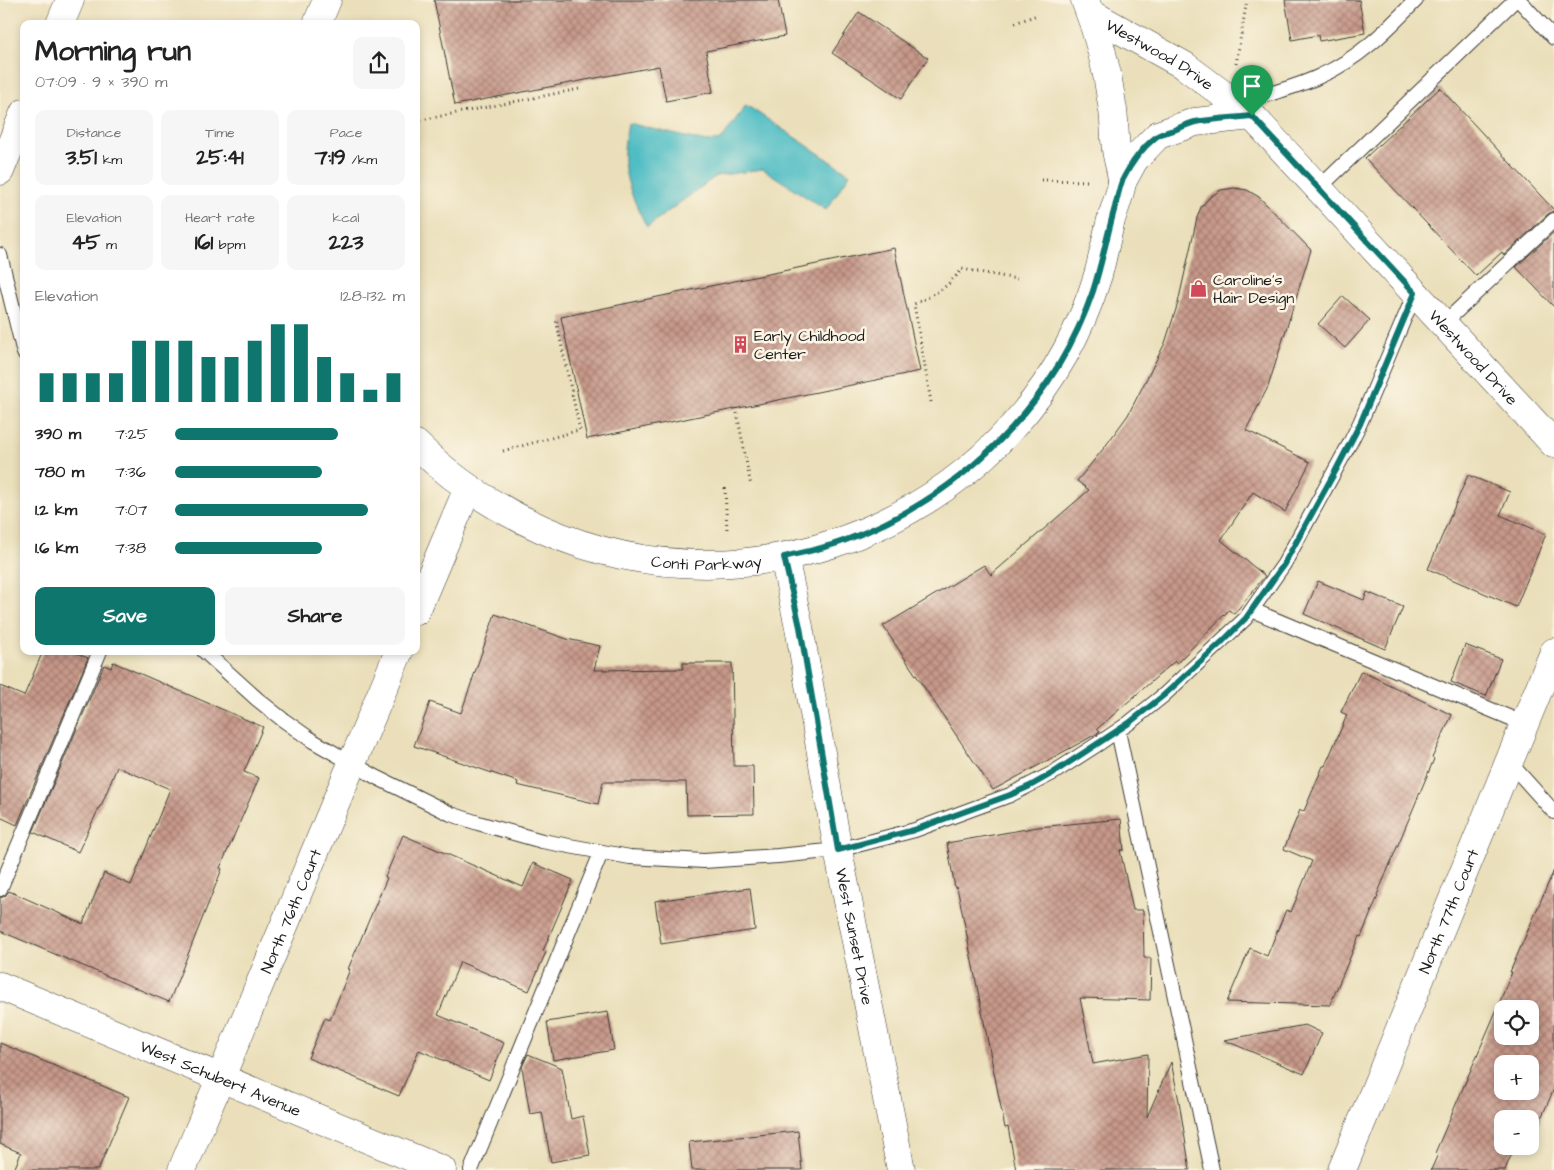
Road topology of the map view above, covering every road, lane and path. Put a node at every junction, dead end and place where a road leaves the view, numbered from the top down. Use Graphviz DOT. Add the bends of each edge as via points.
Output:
graph roads {
  1 [pos="70,0"];
  2 [pos="326,0"];
  3 [pos="1247,0"];
  4 [pos="1416,0"];
  5 [pos="1515,0"];
  6 [pos="1519,0"];
  7 [pos="1087,6"];
  8 [pos="1037,15"];
  9 [pos="62,20"];
  10 [pos="318,20"];
  11 [pos="1015,23"];
  12 [pos="1554,38"];
  13 [pos="1236,70"];
  14 [pos="579,89"];
  15 [pos="1243,110"];
  16 [pos="420,121"];
  17 [pos="20,123"];
  18 [pos="0,171"];
  19 [pos="1041,180"];
  20 [pos="1092,180"];
  21 [pos="1122,182"];
  22 [pos="1318,188"];
  23 [pos="1554,220"];
  24 [pos="0,255"];
  25 [pos="1017,279"];
  26 [pos="1415,293"];
  27 [pos="556,320"];
  28 [pos="1443,324"];
  29 [pos="20,337"];
  30 [pos="932,402"];
  31 [pos="736,408"];
  32 [pos="1554,444"];
  33 [pos="420,448"];
  34 [pos="503,451"];
  35 [pos="751,486"];
  36 [pos="468,488"];
  37 [pos="725,488"];
  38 [pos="728,539"];
  39 [pos="784,557"];
  40 [pos="420,602"];
  41 [pos="1252,610"];
  42 [pos="1554,652"];
  43 [pos="98,655"];
  44 [pos="208,655"];
  45 [pos="397,655"];
  46 [pos="1525,724"];
  47 [pos="1118,731"];
  48 [pos="1509,762"];
  49 [pos="351,763"];
  50 [pos="1554,812"];
  51 [pos="838,850"];
  52 [pos="600,853"];
  53 [pos="0,889"];
  54 [pos="0,986"];
  55 [pos="220,1078"];
  56 [pos="182,1170"];
  57 [pos="442,1170"];
  58 [pos="471,1170"];
  59 [pos="901,1170"];
  60 [pos="1212,1170"];
  61 [pos="1342,1170"];
  1 -- 9 [label="street"];
  2 -- 10 [label="street"];
  3 -- 13 [label="path"];
  4 -- 15 [label="lane" via="1383,35 1354,57"];
  5 -- 22 [label="lane"];
  6 -- 12 [label="lane"];
  7 -- 15 [label="street, Westwood Drive" via="1185,66"];
  7 -- 21 [label="street, Conti Parkway" via="1106,69"];
  8 -- 11 [label="path"];
  14 -- 16 [label="path"];
  15 -- 21 [label="street" via="1158,135 1134,160"];
  15 -- 22 [label="street, Westwood Drive"];
  17 -- 18 [label="street"];
  19 -- 20 [label="path"];
  21 -- 39 [label="street, Conti Parkway" via="1093,292 1079,326 1043,389 997,444 955,480 878,527 844,541"];
  22 -- 26 [label="street, Westwood Drive"];
  23 -- 28 [label="lane"];
  24 -- 29 [label="lane"];
  25 -- 30 [label="path" via="962,269 951,283 914,304"];
  26 -- 28 [label="street, Westwood Drive"];
  26 -- 41 [label="lane" via="1360,424 1284,564"];
  27 -- 34 [label="path" via="580,430"];
  28 -- 32 [label="street, Westwood Drive"];
  31 -- 35 [label="path"];
  33 -- 36 [label="street, Conti Parkway"];
  36 -- 39 [label="street, Conti Parkway" via="552,534 629,557 694,564"];
  36 -- 40 [label="street"];
  37 -- 38 [label="path"];
  39 -- 51 [label="street, West Sunset Drive" via="800,627"];
  41 -- 46 [label="lane"];
  41 -- 47 [label="lane" via="1164,695"];
  42 -- 46 [label="street, North 77th Court"];
  43 -- 53 [label="lane"];
  44 -- 49 [label="lane" via="282,719"];
  45 -- 49 [label="street, North 76th Court"];
  46 -- 48 [label="street, North 77th Court"];
  47 -- 51 [label="lane" via="1053,773 1010,795 914,830"];
  47 -- 60 [label="lane"];
  48 -- 50 [label="lane"];
  48 -- 61 [label="street, North 77th Court"];
  49 -- 52 [label="lane" via="451,814"];
  49 -- 55 [label="street, North 76th Court"];
  51 -- 52 [label="lane" via="704,862"];
  51 -- 59 [label="street, West Sunset Drive"];
  52 -- 58 [label="lane"];
  54 -- 55 [label="street, West Schubert Avenue"];
  55 -- 56 [label="street, North 76th Court"];
  55 -- 57 [label="street, West Schubert Avenue"];
}
